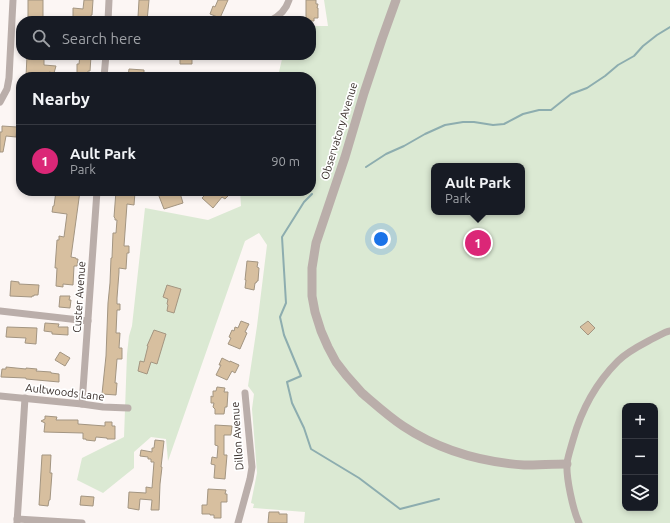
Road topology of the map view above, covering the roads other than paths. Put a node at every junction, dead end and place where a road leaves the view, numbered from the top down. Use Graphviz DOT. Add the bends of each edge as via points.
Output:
graph roads {
  1 [pos="13,0"];
  2 [pos="109,0"];
  3 [pos="289,0"];
  4 [pos="396,0"];
  5 [pos="108,16"];
  6 [pos="279,16"];
  7 [pos="106,60"];
  8 [pos="104,72"];
  9 [pos="0,102"];
  10 [pos="97,196"];
  11 [pos="0,312"];
  12 [pos="88,321"];
  13 [pos="670,331"];
  14 [pos="245,393"];
  15 [pos="0,396"];
  16 [pos="25,398"];
  17 [pos="82,404"];
  18 [pos="128,408"];
  19 [pos="567,464"];
  20 [pos="17,521"];
  21 [pos="82,523"];
  22 [pos="238,523"];
  23 [pos="579,523"];
  1 -- 9 [label="street" via="9,78"];
  2 -- 5 [label="street"];
  3 -- 6 [label="street"];
  4 -- 19 [label="street, Observatory Avenue" via="316,243 312,268 312,296 321,331 336,362 357,388 419,436 475,458 525,465"];
  7 -- 8 [label="street"];
  10 -- 12 [label="street, Custer Avenue"];
  11 -- 12 [label="street"];
  12 -- 17 [label="street, Custer Avenue"];
  13 -- 19 [label="street" via="637,346 618,360 599,384 582,414"];
  14 -- 22 [label="street, Dillon Avenue" via="252,467"];
  15 -- 16 [label="street, Aultwoods Lane"];
  16 -- 17 [label="street, Aultwoods Lane"];
  16 -- 20 [label="street"];
  17 -- 18 [label="street, Aultwoods Lane"];
  19 -- 23 [label="street"];
  20 -- 21 [label="street"];
}
